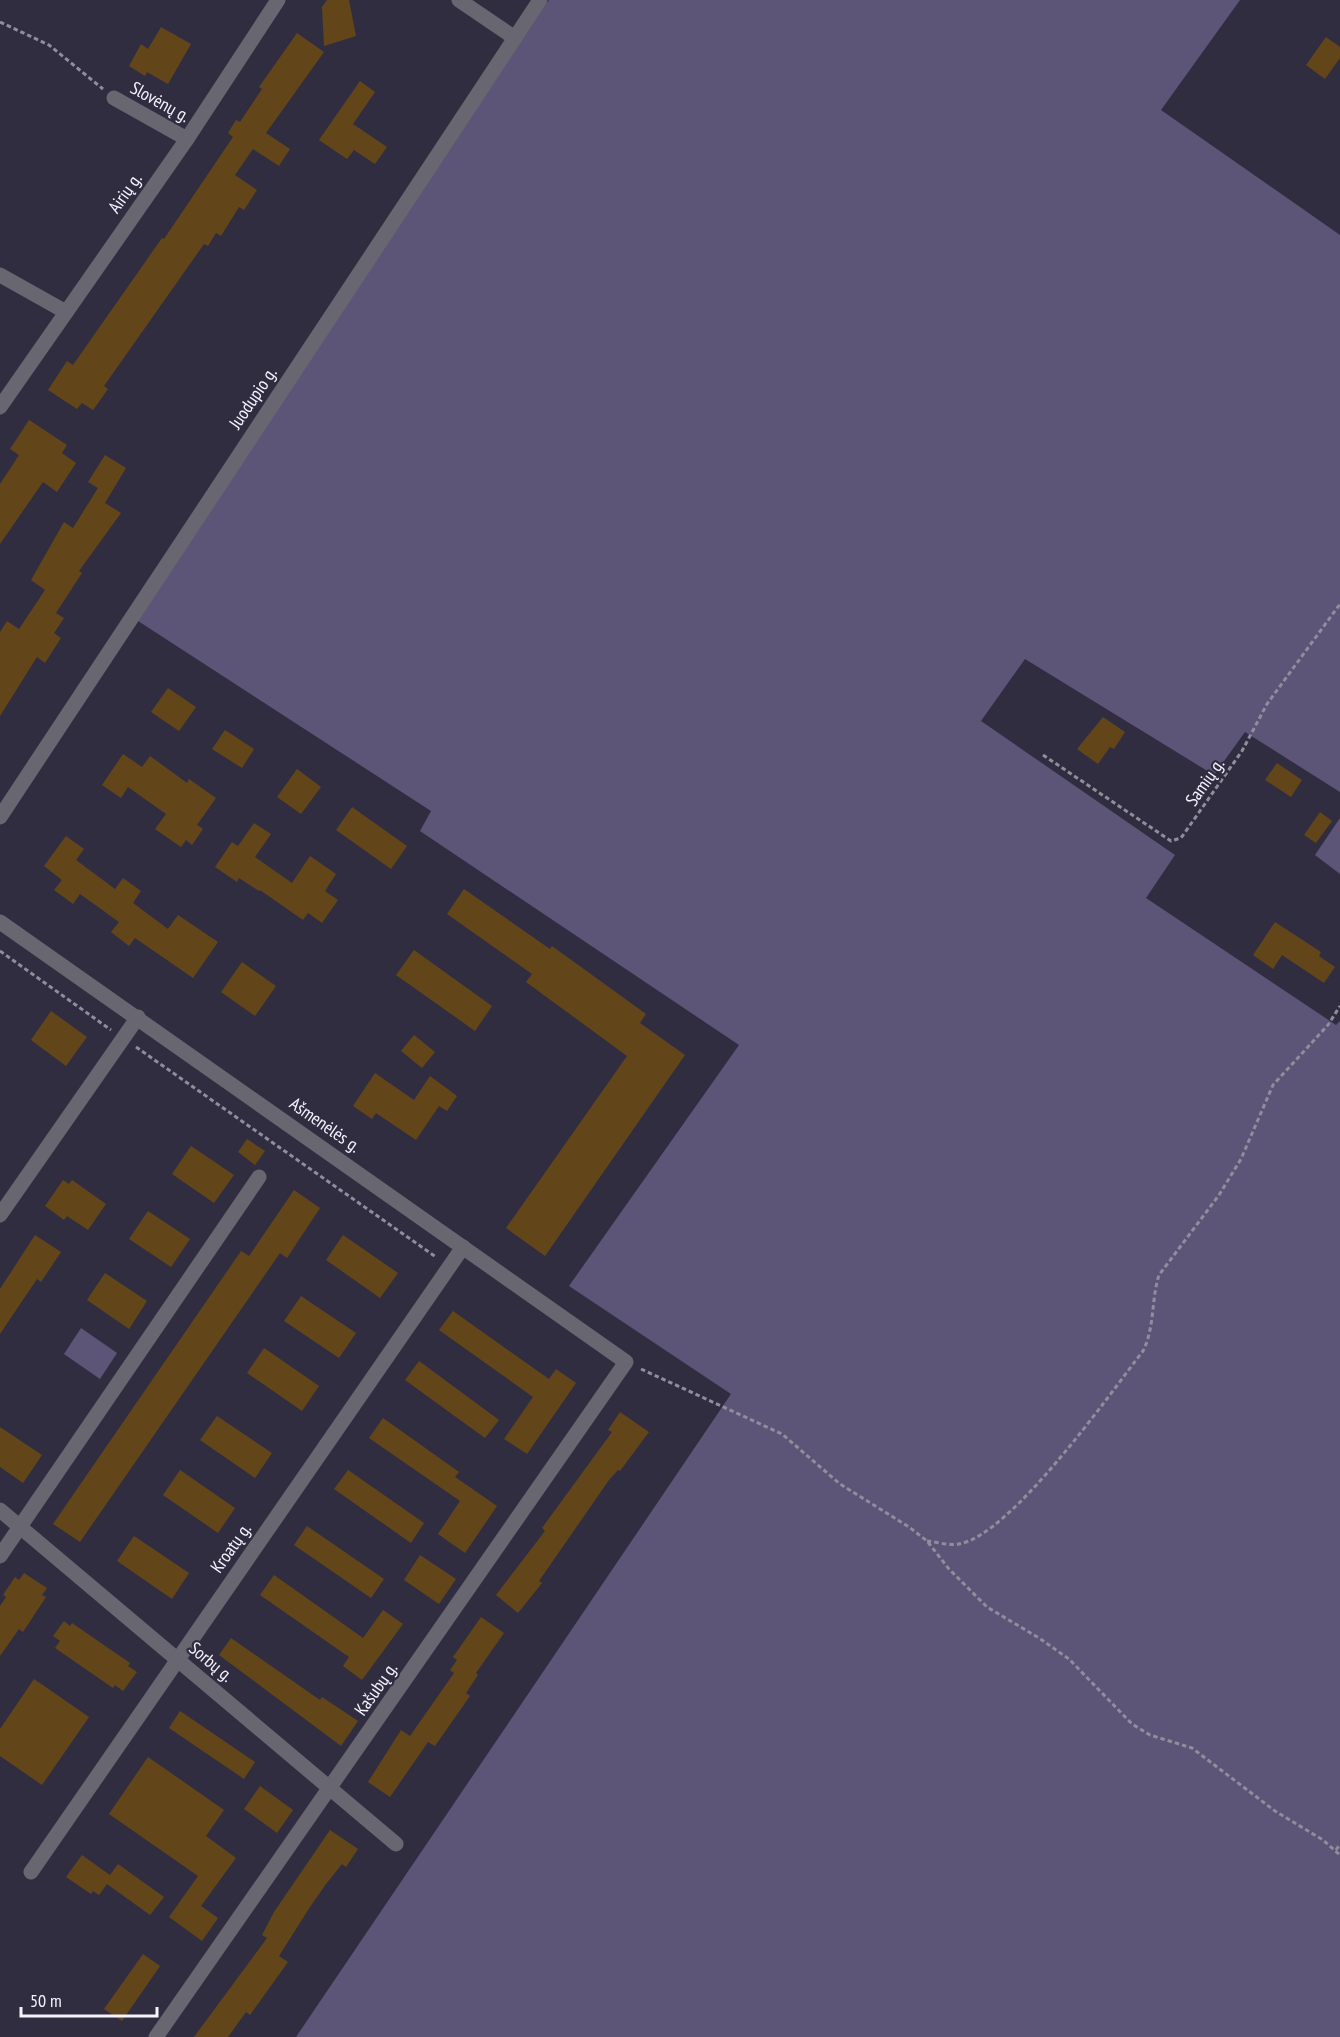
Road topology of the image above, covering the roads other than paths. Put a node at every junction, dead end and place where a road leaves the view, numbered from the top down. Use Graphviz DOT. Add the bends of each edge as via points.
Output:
graph roads {
  1 [pos="278,0"];
  2 [pos="459,0"];
  3 [pos="540,0"];
  4 [pos="515,38"];
  5 [pos="114,98"];
  6 [pos="187,139"];
  7 [pos="0,275"];
  8 [pos="66,312"];
  9 [pos="0,407"];
  10 [pos="0,817"];
  11 [pos="0,922"];
  12 [pos="138,1017"];
  13 [pos="260,1177"];
  14 [pos="0,1215"];
  15 [pos="463,1247"];
  16 [pos="626,1362"];
  17 [pos="0,1510"];
  18 [pos="21,1525"];
  19 [pos="0,1556"];
  20 [pos="178,1660"];
  21 [pos="331,1789"];
  22 [pos="396,1844"];
  23 [pos="31,1872"];
  24 [pos="156,2037"];
  1 -- 6 [label="street, Airių g."];
  2 -- 4 [label="street"];
  3 -- 4 [label="street, Juodupio g."];
  4 -- 10 [label="street, Juodupio g."];
  5 -- 6 [label="street, Slovėnų g."];
  6 -- 8 [label="street, Airių g."];
  7 -- 8 [label="street"];
  8 -- 9 [label="street, Airių g."];
  11 -- 12 [label="street, Ašmenėlės g."];
  12 -- 14 [label="street"];
  12 -- 15 [label="street, Ašmenėlės g."];
  13 -- 18 [label="street"];
  15 -- 16 [label="street, Ašmenėlės g."];
  15 -- 20 [label="street, Kroatų g."];
  16 -- 21 [label="street, Kašubų g."];
  17 -- 18 [label="street, Sorbų g."];
  18 -- 19 [label="street"];
  18 -- 20 [label="street, Sorbų g."];
  20 -- 21 [label="street, Sorbų g."];
  20 -- 23 [label="street, Kroatų g."];
  21 -- 22 [label="street, Sorbų g."];
  21 -- 24 [label="street, Kašubų g."];
}
